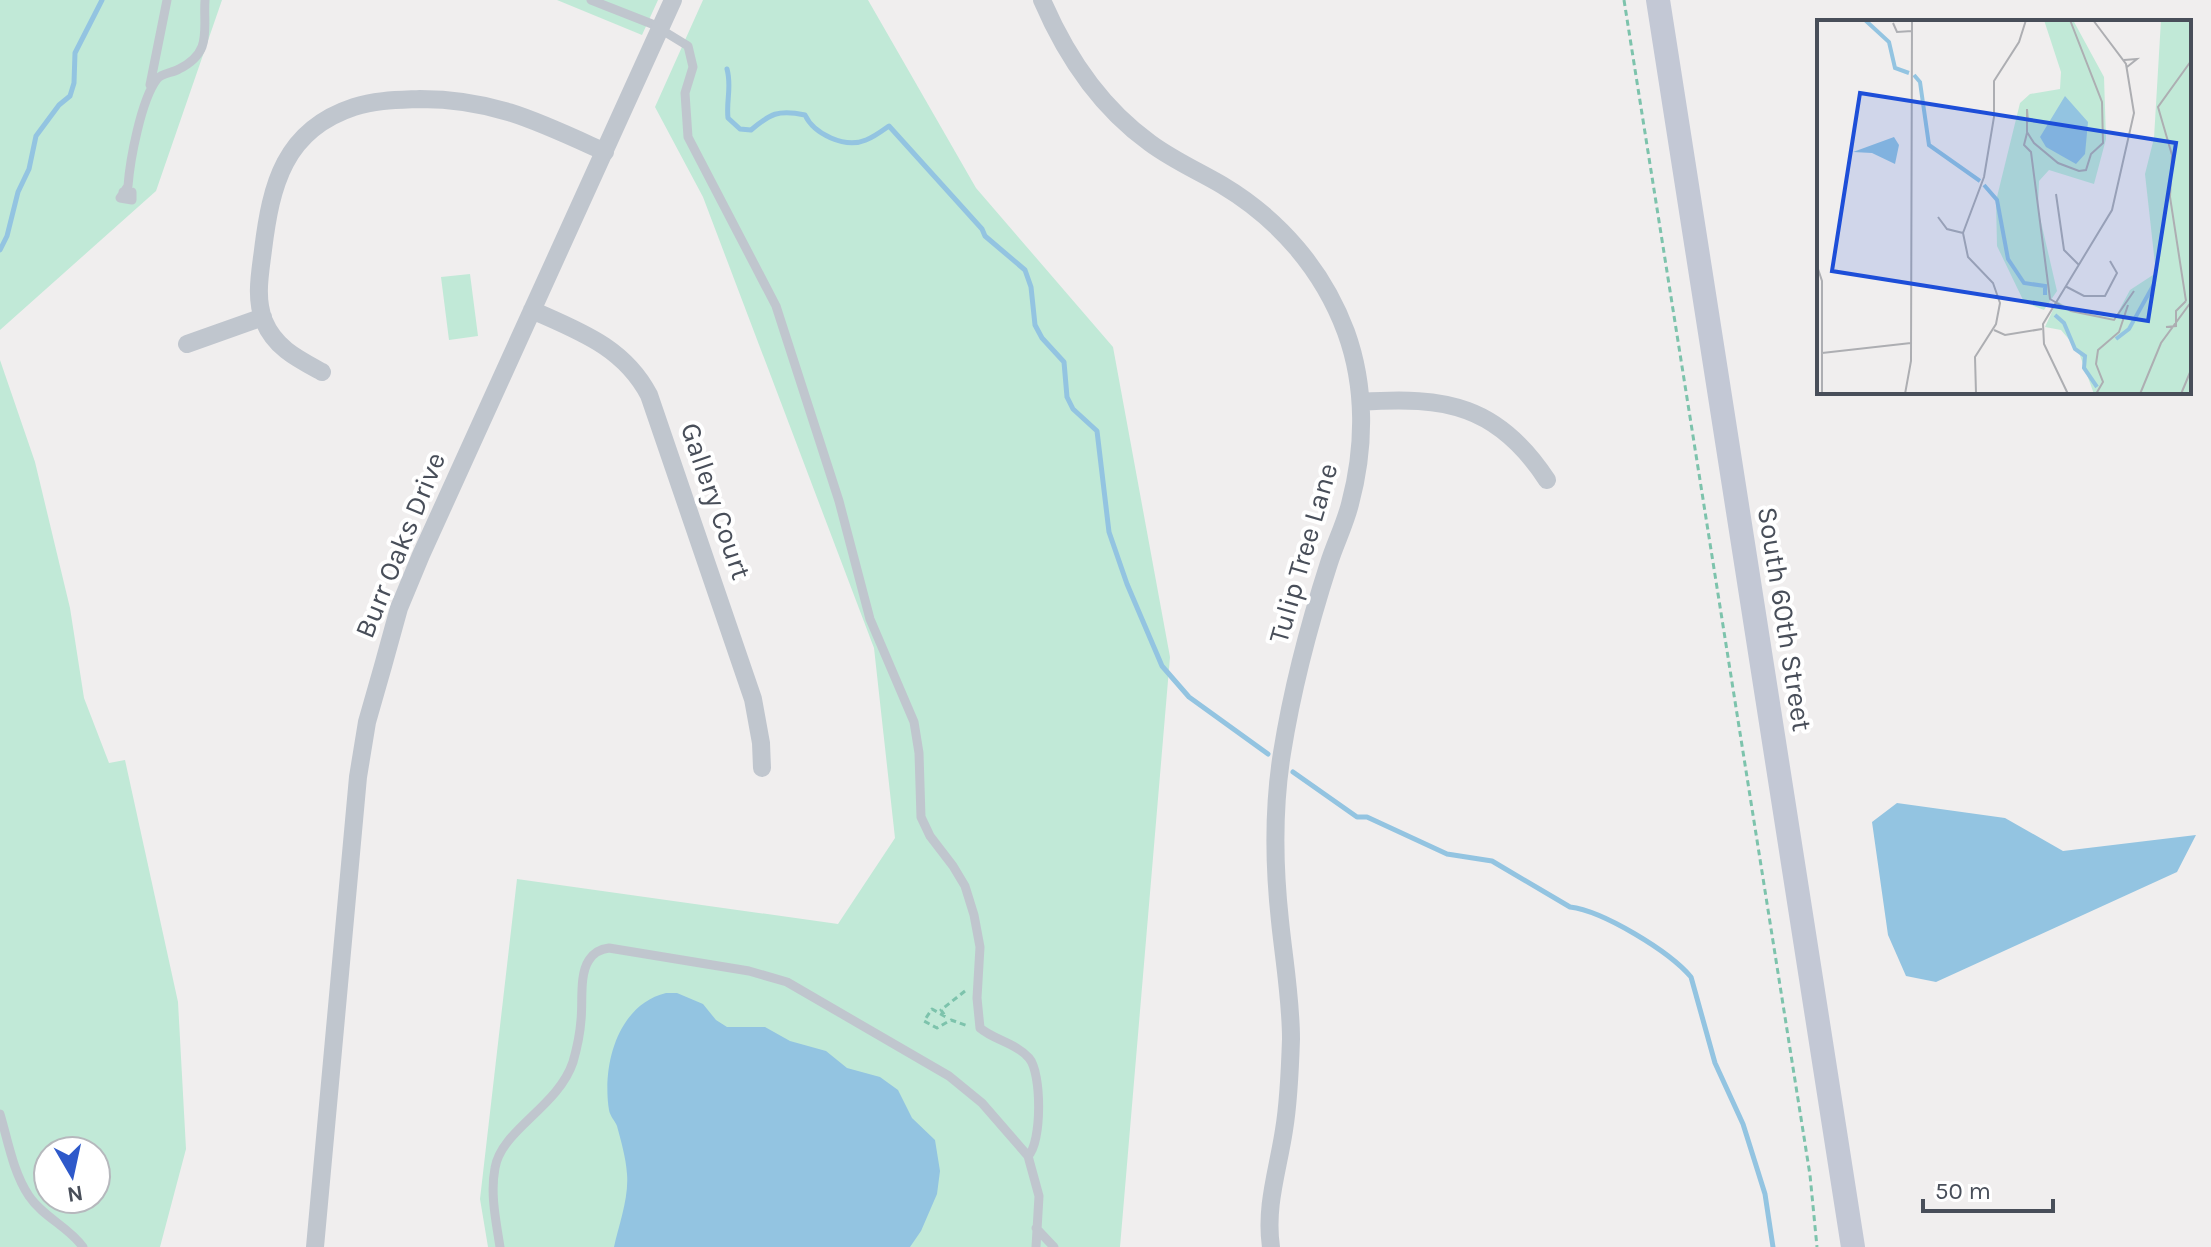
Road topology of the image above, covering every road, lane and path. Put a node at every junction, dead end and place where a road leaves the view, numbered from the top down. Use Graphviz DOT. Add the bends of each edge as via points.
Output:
graph roads {
  1 [pos="167,0"];
  2 [pos="205,0"];
  3 [pos="591,0"];
  4 [pos="673,0"];
  5 [pos="1042,0"];
  6 [pos="1624,0"];
  7 [pos="1658,0"];
  8 [pos="660,30"];
  9 [pos="149,92"];
  10 [pos="605,152"];
  11 [pos="123,192"];
  12 [pos="532,310"];
  13 [pos="263,317"];
  14 [pos="187,344"];
  15 [pos="322,372"];
  16 [pos="1361,402"];
  17 [pos="1547,480"];
  18 [pos="762,768"];
  19 [pos="978,984"];
  20 [pos="980,1028"];
  21 [pos="0,1114"];
  22 [pos="1028,1156"];
  23 [pos="1036,1228"];
  24 [pos="83,1247"];
  25 [pos="315,1247"];
  26 [pos="500,1247"];
  27 [pos="1036,1247"];
  28 [pos="1054,1247"];
  29 [pos="1271,1247"];
  30 [pos="1817,1247"];
  31 [pos="1853,1247"];
  1 -- 9 [label="lane"];
  2 -- 9 [label="lane" via="203,47 185,66 160,76"];
  3 -- 8 [label="lane"];
  4 -- 8 [label="street, Burr Oaks Drive"];
  5 -- 16 [label="street, Tulip Tree Lane" via="1076,66 1121,119 1179,163 1248,202 1296,246 1317,274 1346,334"];
  6 -- 30 [label="path" via="1810,1175"];
  7 -- 31 [label="street, South 60th Street"];
  8 -- 10 [label="street, Burr Oaks Drive"];
  8 -- 19 [label="lane" via="688,46 693,67 685,93 688,137 776,306 839,501 870,619 914,722 921,817 965,886 974,915 980,947"];
  9 -- 11 [label="lane"];
  10 -- 12 [label="street, Burr Oaks Drive"];
  10 -- 13 [label="street" via="510,110 461,100 381,101 336,114 306,135 276,179 259,281"];
  12 -- 18 [label="street, Gallery Court" via="609,347 627,362 649,395 753,699"];
  12 -- 25 [label="street, Burr Oaks Drive" via="399,608 367,722 354,806"];
  13 -- 14 [label="street"];
  13 -- 15 [label="street" via="280,345"];
  16 -- 17 [label="street" via="1421,400 1472,412 1516,440"];
  16 -- 29 [label="street, Tulip Tree Lane" via="1355,484 1316,609 1281,757 1275,861 1291,1034 1284,1132 1269,1202"];
  19 -- 20 [label="lane"];
  19 -- 20 [label="path" via="941,1010 946,1017 932,1009 924,1021 937,1028 951,1020"];
  20 -- 22 [label="lane" via="1022,1052 1036,1070 1036,1134"];
  21 -- 24 [label="lane" via="30,1196"];
  22 -- 23 [label="lane" via="1039,1196"];
  22 -- 26 [label="lane" via="982,1103 949,1076 787,982 609,948 587,962 579,1034 566,1078 499,1153 493,1194"];
  23 -- 27 [label="lane"];
  23 -- 28 [label="lane"];
}
